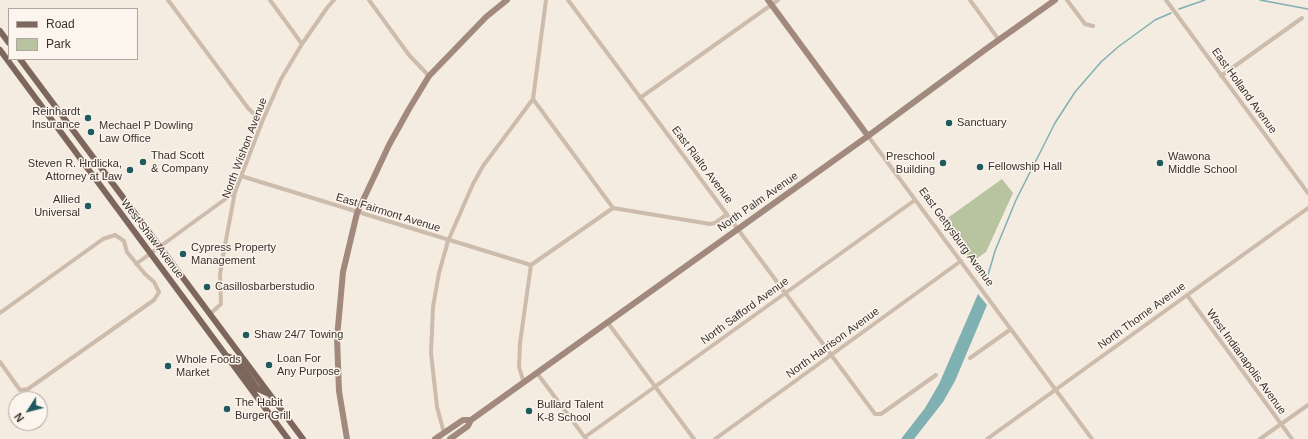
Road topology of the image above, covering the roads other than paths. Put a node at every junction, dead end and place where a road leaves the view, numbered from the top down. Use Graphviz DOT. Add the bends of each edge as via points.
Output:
graph roads {
  1 [pos="168,0"];
  2 [pos="270,0"];
  3 [pos="334,0"];
  4 [pos="369,0"];
  5 [pos="507,0"];
  6 [pos="546,0"];
  7 [pos="568,0"];
  8 [pos="778,0"];
  9 [pos="970,0"];
  10 [pos="1067,0"];
  11 [pos="1166,0"];
  12 [pos="1051,1"];
  13 [pos="769,2"];
  14 [pos="1302,18"];
  15 [pos="1093,26"];
  16 [pos="0,31"];
  17 [pos="999,40"];
  18 [pos="8,43"];
  19 [pos="302,44"];
  20 [pos="0,50"];
  21 [pos="21,60"];
  22 [pos="429,76"];
  23 [pos="1221,76"];
  24 [pos="640,98"];
  25 [pos="532,99"];
  26 [pos="262,122"];
  27 [pos="868,136"];
  28 [pos="241,176"];
  29 [pos="235,192"];
  30 [pos="1308,193"];
  31 [pos="915,200"];
  32 [pos="613,208"];
  33 [pos="1308,208"];
  34 [pos="357,213"];
  35 [pos="727,214"];
  36 [pos="738,228"];
  37 [pos="448,240"];
  38 [pos="160,246"];
  39 [pos="150,253"];
  40 [pos="961,261"];
  41 [pos="136,264"];
  42 [pos="531,265"];
  43 [pos="785,293"];
  44 [pos="1186,295"];
  45 [pos="0,313"];
  46 [pos="210,314"];
  47 [pos="608,322"];
  48 [pos="1011,329"];
  49 [pos="227,356"];
  50 [pos="831,356"];
  51 [pos="970,358"];
  52 [pos="0,362"];
  53 [pos="537,373"];
  54 [pos="936,375"];
  55 [pos="524,383"];
  56 [pos="655,387"];
  57 [pos="1056,390"];
  58 [pos="270,395"];
  59 [pos="1308,405"];
  60 [pos="471,420"];
  61 [pos="1281,424"];
  62 [pos="444,433"];
  63 [pos="586,438"];
  64 [pos="288,439"];
  65 [pos="303,439"];
  66 [pos="347,439"];
  67 [pos="435,439"];
  68 [pos="450,439"];
  69 [pos="694,439"];
  70 [pos="715,439"];
  71 [pos="987,439"];
  72 [pos="1092,439"];
  73 [pos="1260,439"];
  74 [pos="1292,439"];
  1 -- 26 [label="street" via="248,108"];
  2 -- 19 [label="street"];
  3 -- 19 [label="street, North Wishon Avenue"];
  4 -- 22 [label="street" via="409,55"];
  5 -- 22 [label="main road" via="486,17"];
  6 -- 25 [label="street"];
  7 -- 24 [label="street, East Rialto Avenue"];
  8 -- 13 [label="street"];
  9 -- 17 [label="street"];
  10 -- 15 [label="street" via="1085,24"];
  11 -- 23 [label="street, East Holland Avenue"];
  12 -- 17 [label="main road, North Palm Avenue"];
  13 -- 24 [label="street"];
  13 -- 27 [label="main road, East Gettysburg Avenue"];
  14 -- 23 [label="street"];
  16 -- 18 [label="main road"];
  17 -- 27 [label="main road, North Palm Avenue"];
  19 -- 26 [label="street, North Wishon Avenue" via="281,79"];
  20 -- 39 [label="main road, West Shaw Avenue"];
  21 -- 38 [label="main road, West Shaw Avenue"];
  22 -- 34 [label="main road" via="389,145"];
  23 -- 30 [label="street, East Holland Avenue"];
  24 -- 35 [label="street, East Rialto Avenue"];
  25 -- 32 [label="street"];
  25 -- 37 [label="street" via="483,166"];
  26 -- 28 [label="street, North Wishon Avenue"];
  27 -- 31 [label="street, East Gettysburg Avenue"];
  27 -- 36 [label="main road, North Palm Avenue"];
  28 -- 29 [label="street, North Wishon Avenue"];
  28 -- 34 [label="street, East Fairmont Avenue"];
  29 -- 38 [label="street"];
  29 -- 46 [label="street, North Wishon Avenue" via="220,275 221,304"];
  31 -- 40 [label="street, East Gettysburg Avenue"];
  31 -- 43 [label="street, North Safford Avenue"];
  32 -- 35 [label="street" via="710,224"];
  32 -- 42 [label="street"];
  33 -- 44 [label="street, North Thorne Avenue"];
  34 -- 37 [label="street, East Fairmont Avenue"];
  34 -- 66 [label="main road" via="343,272 337,338 339,391"];
  35 -- 36 [label="street, East Rialto Avenue"];
  36 -- 43 [label="street, East Rialto Avenue"];
  36 -- 47 [label="main road, North Palm Avenue"];
  37 -- 42 [label="street, East Fairmont Avenue"];
  37 -- 62 [label="street" via="433,307 430,341 437,408"];
  38 -- 39 [label="street"];
  38 -- 46 [label="main road, West Shaw Avenue"];
  39 -- 41 [label="street"];
  39 -- 49 [label="main road, West Shaw Avenue"];
  40 -- 48 [label="street, East Gettysburg Avenue"];
  40 -- 50 [label="street, North Harrison Avenue"];
  41 -- 45 [label="street" via="127,252 124,241 115,235 103,239"];
  41 -- 52 [label="street" via="154,282 159,292 154,300 28,389 20,390"];
  42 -- 55 [label="street" via="518,367"];
  43 -- 50 [label="street, East Rialto Avenue"];
  43 -- 56 [label="street, North Safford Avenue"];
  44 -- 57 [label="street, North Thorne Avenue"];
  44 -- 61 [label="street, West Indianapolis Avenue"];
  46 -- 58 [label="main road, West Shaw Avenue"];
  47 -- 53 [label="main road, North Palm Avenue"];
  47 -- 56 [label="street"];
  48 -- 51 [label="street"];
  48 -- 57 [label="street, East Gettysburg Avenue"];
  49 -- 58 [label="main road" via="236,359 258,389"];
  49 -- 64 [label="main road, West Shaw Avenue"];
  50 -- 54 [label="street, East Rialto Avenue" via="875,414 881,414"];
  50 -- 70 [label="street, North Harrison Avenue"];
  53 -- 55 [label="main road, North Palm Avenue"];
  53 -- 63 [label="street"];
  55 -- 60 [label="main road, North Palm Avenue"];
  56 -- 63 [label="street, North Safford Avenue"];
  56 -- 69 [label="street"];
  57 -- 71 [label="street, North Thorne Avenue"];
  57 -- 72 [label="street, East Gettysburg Avenue"];
  58 -- 65 [label="main road, West Shaw Avenue"];
  59 -- 61 [label="street"];
  60 -- 62 [label="main road, North Palm Avenue" via="463,420"];
  60 -- 68 [label="main road, North Palm Avenue" via="468,426"];
  61 -- 73 [label="street"];
  61 -- 74 [label="street, West Indianapolis Avenue"];
  62 -- 67 [label="main road, North Palm Avenue"];
}
